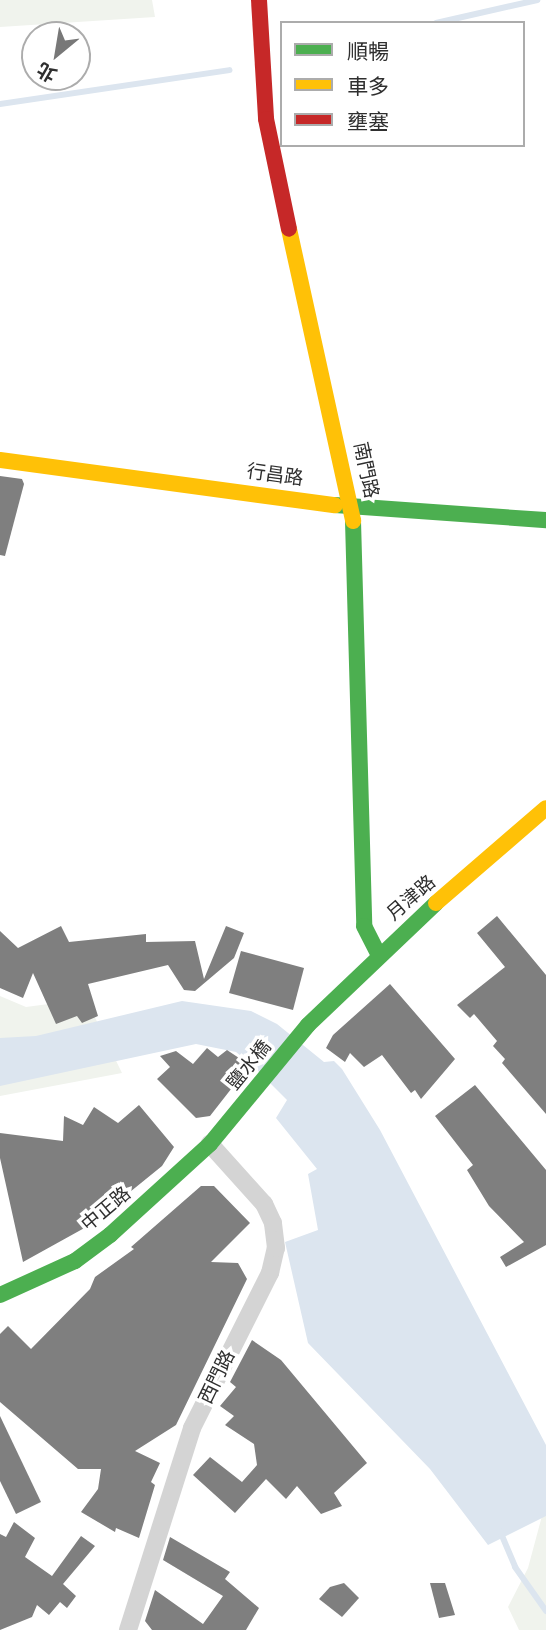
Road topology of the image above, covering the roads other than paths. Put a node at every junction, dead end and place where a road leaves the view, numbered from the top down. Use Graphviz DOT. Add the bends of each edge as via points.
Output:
graph roads {
  1 [pos="259,0"];
  2 [pos="0,460"];
  3 [pos="353,507"];
  4 [pos="546,520"];
  5 [pos="546,808"];
  6 [pos="378,954"];
  7 [pos="308,1025"];
  8 [pos="223,1131"];
  9 [pos="210,1144"];
  10 [pos="0,1295"];
  11 [pos="128,1630"];
  1 -- 3 [label="street, 南門路" via="266,119 274,165"];
  2 -- 3 [label="street, 行昌路"];
  3 -- 4 [label="street, 行昌路"];
  3 -- 6 [label="street, 南門路" via="364,926"];
  5 -- 6 [label="street, 月津路"];
  6 -- 7 [label="street, 月津路"];
  7 -- 8 [label="street, 鹽水橋"];
  8 -- 9 [label="street, 中正路"];
  9 -- 10 [label="street, 中正路" via="110,1236 75,1261"];
  9 -- 11 [label="street, 西門路" via="270,1214 274,1259 192,1428"];
}
